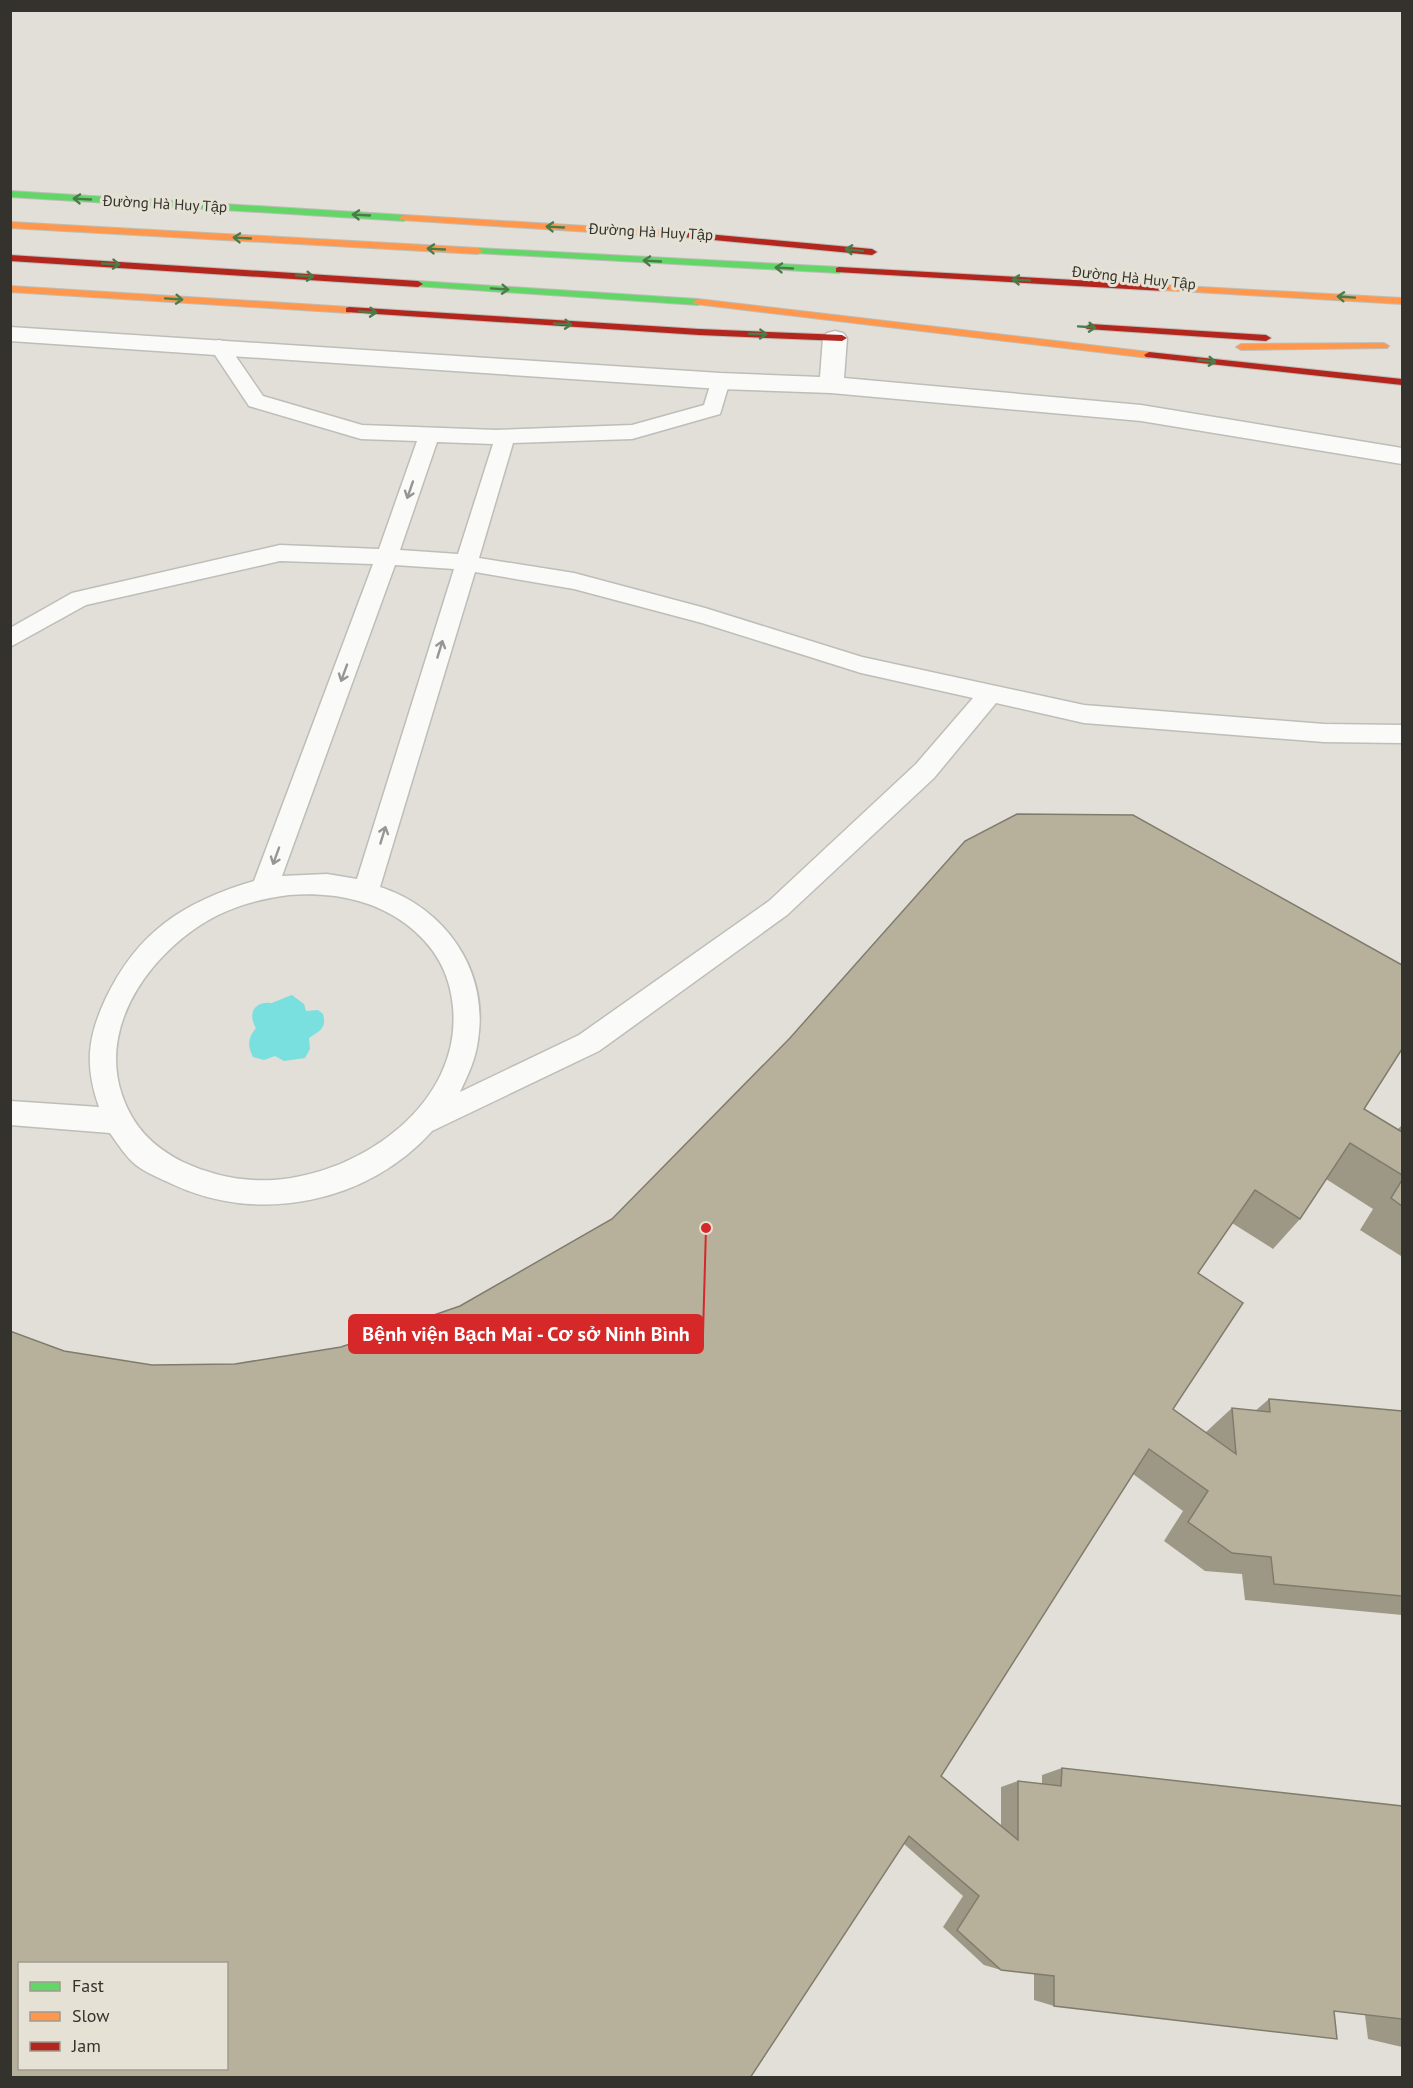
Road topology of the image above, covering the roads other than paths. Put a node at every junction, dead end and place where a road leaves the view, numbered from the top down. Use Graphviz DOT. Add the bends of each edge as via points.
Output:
graph roads {
  1 [pos="10,194"];
  2 [pos="10,225"];
  3 [pos="891,254"];
  4 [pos="10,258"];
  5 [pos="1008,265"];
  6 [pos="10,289"];
  7 [pos="1289,294"];
  8 [pos="1402,301"];
  9 [pos="714,303"];
  10 [pos="965,319"];
  11 [pos="1073,326"];
  12 [pos="10,334"];
  13 [pos="835,338"];
  14 [pos="859,339"];
  15 [pos="906,340"];
  16 [pos="219,346"];
  17 [pos="1384,346"];
  18 [pos="1402,347"];
  19 [pos="1086,348"];
  20 [pos="720,381"];
  21 [pos="1402,382"];
  22 [pos="831,385"];
  23 [pos="429,435"];
  24 [pos="505,437"];
  25 [pos="1402,456"];
  26 [pos="387,557"];
  27 [pos="466,564"];
  28 [pos="10,639"];
  29 [pos="991,693"];
  30 [pos="1402,734"];
  31 [pos="264,889"];
  32 [pos="366,891"];
  33 [pos="10,1113"];
  34 [pos="117,1121"];
  35 [pos="425,1122"];
  3 -- 1 [label="highway, Đường Hà Huy Tập, one-way" via="727,237"];
  7 -- 2 [label="highway, Đường Hà Huy Tập, one-way"];
  4 -- 9 [label="highway, one-way"];
  5 -- 7 [label="highway, Đường Hà Huy Tập"];
  6 -- 13 [label="highway, one-way"];
  8 -- 7 [label="highway, Đường Hà Huy Tập, one-way"];
  9 -- 10 [label="highway"];
  9 -- 19 [label="highway"];
  11 -- 17 [label="highway, one-way"];
  12 -- 16 [label="street"];
  13 -- 14 [label="highway"];
  13 -- 22 [label="street"];
  15 -- 19 [label="highway"];
  16 -- 20 [label="street"];
  16 -- 23 [label="lane" via="256,401 360,432"];
  17 -- 18 [label="highway"];
  17 -- 19 [label="highway"];
  19 -- 21 [label="highway, one-way"];
  20 -- 22 [label="street"];
  20 -- 24 [label="lane" via="713,409 632,432"];
  22 -- 25 [label="street" via="1141,413"];
  23 -- 24 [label="lane"];
  23 -- 26 [label="lane, one-way"];
  24 -- 27 [label="lane"];
  26 -- 27 [label="lane"];
  26 -- 28 [label="lane" via="280,553 80,599"];
  26 -- 31 [label="lane, one-way"];
  27 -- 29 [label="lane" via="574,582 705,616 861,665"];
  32 -- 27 [label="lane, one-way"];
  29 -- 30 [label="lane" via="1084,714 1324,733"];
  29 -- 35 [label="lane" via="926,771 778,908 589,1043"];
  31 -- 32 [label="lane" via="299,884"];
  31 -- 34 [label="lane" via="211,907 165,938 129,978 106,1025 103,1074"];
  32 -- 35 [label="lane" via="400,905 429,926 450,952 463,983 469,1017 464,1053 449,1089"];
  33 -- 34 [label="lane"];
  34 -- 35 [label="lane" via="145,1155 184,1179 233,1193 285,1193 337,1180 386,1156"];
}
